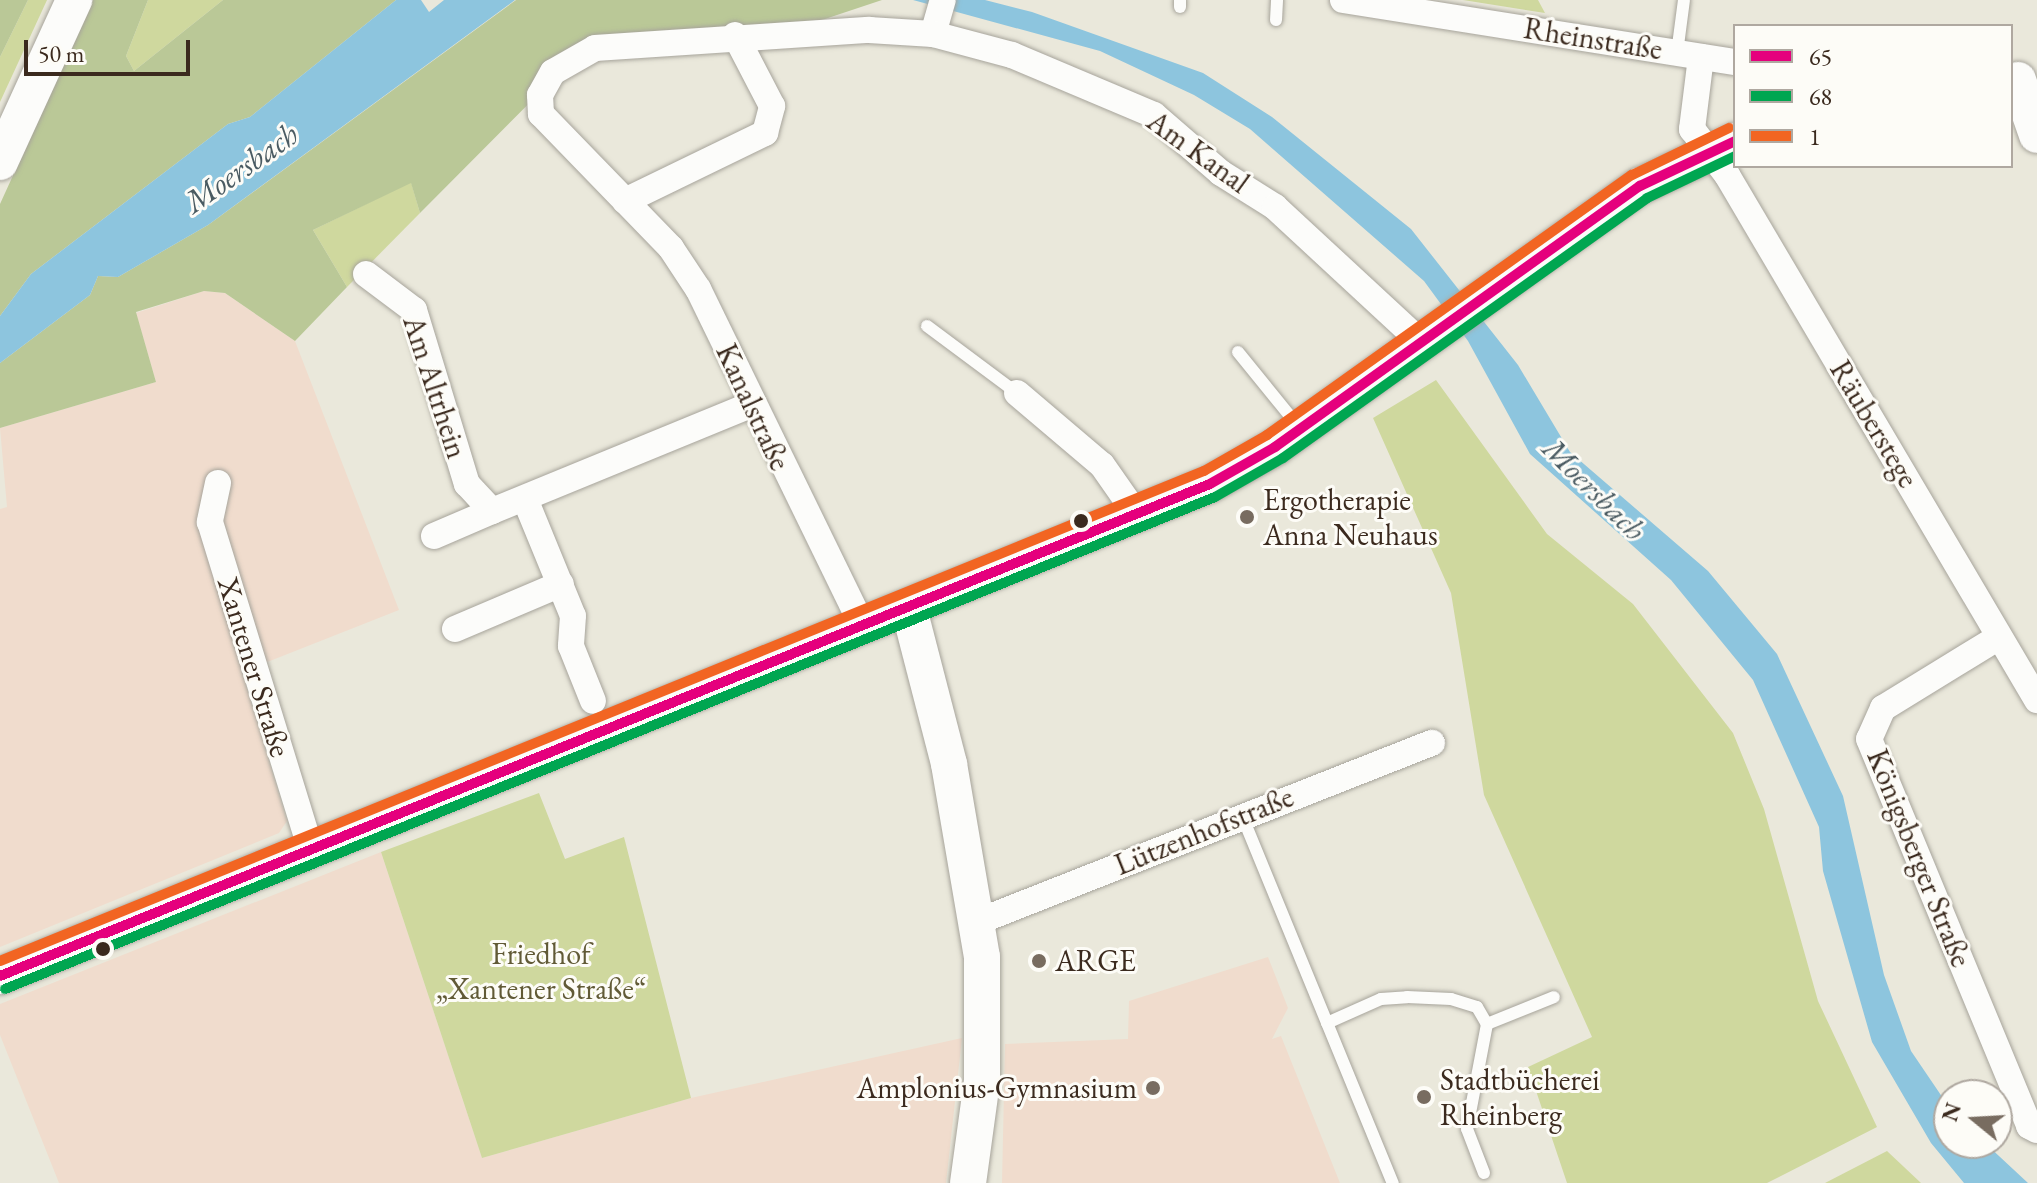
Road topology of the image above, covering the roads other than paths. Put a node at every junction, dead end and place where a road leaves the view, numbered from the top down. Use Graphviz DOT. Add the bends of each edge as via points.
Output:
graph roads {
  1 [pos="74,0"];
  2 [pos="1277,0"];
  3 [pos="1343,0"];
  4 [pos="1684,0"];
  5 [pos="939,15"];
  6 [pos="1276,20"];
  7 [pos="735,35"];
  8 [pos="1689,55"];
  9 [pos="1733,62"];
  10 [pos="2022,80"];
  11 [pos="541,114"];
  12 [pos="2037,135"];
  13 [pos="1721,145"];
  14 [pos="0,162"];
  15 [pos="1733,166"];
  16 [pos="1734,168"];
  17 [pos="625,201"];
  18 [pos="366,274"];
  19 [pos="927,326"];
  20 [pos="1427,338"];
  21 [pos="1238,352"];
  22 [pos="1017,393"];
  23 [pos="750,405"];
  24 [pos="1301,429"];
  25 [pos="218,483"];
  26 [pos="525,499"];
  27 [pos="492,511"];
  28 [pos="1137,515"];
  29 [pos="434,536"];
  30 [pos="561,584"];
  31 [pos="909,609"];
  32 [pos="863,627"];
  33 [pos="455,629"];
  34 [pos="1999,637"];
  35 [pos="2037,700"];
  36 [pos="593,701"];
  37 [pos="1432,743"];
  38 [pos="1242,815"];
  39 [pos="311,851"];
  40 [pos="977,922"];
  41 [pos="0,976"];
  42 [pos="1554,997"];
  43 [pos="1327,1023"];
  44 [pos="1487,1024"];
  45 [pos="2037,1130"];
  46 [pos="1484,1173"];
  47 [pos="968,1183"];
  48 [pos="1393,1183"];
  1 -- 14 [label="street"];
  2 -- 6 [label="lane"];
  3 -- 8 [label="street, Rheinstraße"];
  4 -- 8 [label="lane"];
  5 -- 7 [label="street, Am Kanal"];
  5 -- 20 [label="street, Am Kanal" via="1012,55 1154,115 1221,173 1275,207"];
  7 -- 11 [label="street, Am Kanal" via="595,48 553,72 540,95"];
  7 -- 17 [label="street" via="772,106 765,133"];
  8 -- 9 [label="street, Rheinstraße"];
  8 -- 13 [label="street, Rheinstraße" via="1692,129"];
  10 -- 12 [label="street"];
  11 -- 17 [label="street, Kanalstraße"];
  13 -- 15 [label="street, Räuberstege"];
  13 -- 20 [label="street" via="1640,186"];
  16 -- 34 [label="street, Räuberstege"];
  17 -- 23 [label="street, Kanalstraße" via="698,289"];
  18 -- 27 [label="street, Am Altrhein" via="414,310 467,484"];
  19 -- 22 [label="lane"];
  20 -- 24 [label="street"];
  21 -- 24 [label="lane"];
  22 -- 28 [label="street" via="1102,465"];
  23 -- 26 [label="street"];
  23 -- 32 [label="street, Kanalstraße"];
  24 -- 28 [label="street" via="1210,484"];
  25 -- 39 [label="street, Xantener Straße" via="210,522"];
  26 -- 27 [label="street"];
  26 -- 30 [label="street"];
  27 -- 29 [label="street"];
  28 -- 31 [label="street"];
  30 -- 33 [label="street"];
  30 -- 36 [label="street" via="573,616 571,646"];
  31 -- 32 [label="street"];
  31 -- 40 [label="street" via="949,764"];
  32 -- 39 [label="street"];
  34 -- 35 [label="street, Räuberstege"];
  34 -- 45 [label="street, Königsberger Straße" via="1883,708 1869,739"];
  37 -- 38 [label="street, Lützenhofstraße"];
  38 -- 40 [label="street, Lützenhofstraße"];
  38 -- 43 [label="lane"];
  39 -- 41 [label="street"];
  40 -- 47 [label="street" via="985,1020"];
  42 -- 44 [label="lane"];
  43 -- 44 [label="lane" via="1381,999 1407,997 1451,999 1477,1007"];
  43 -- 48 [label="lane"];
  44 -- 46 [label="lane" via="1467,1129"];
}
